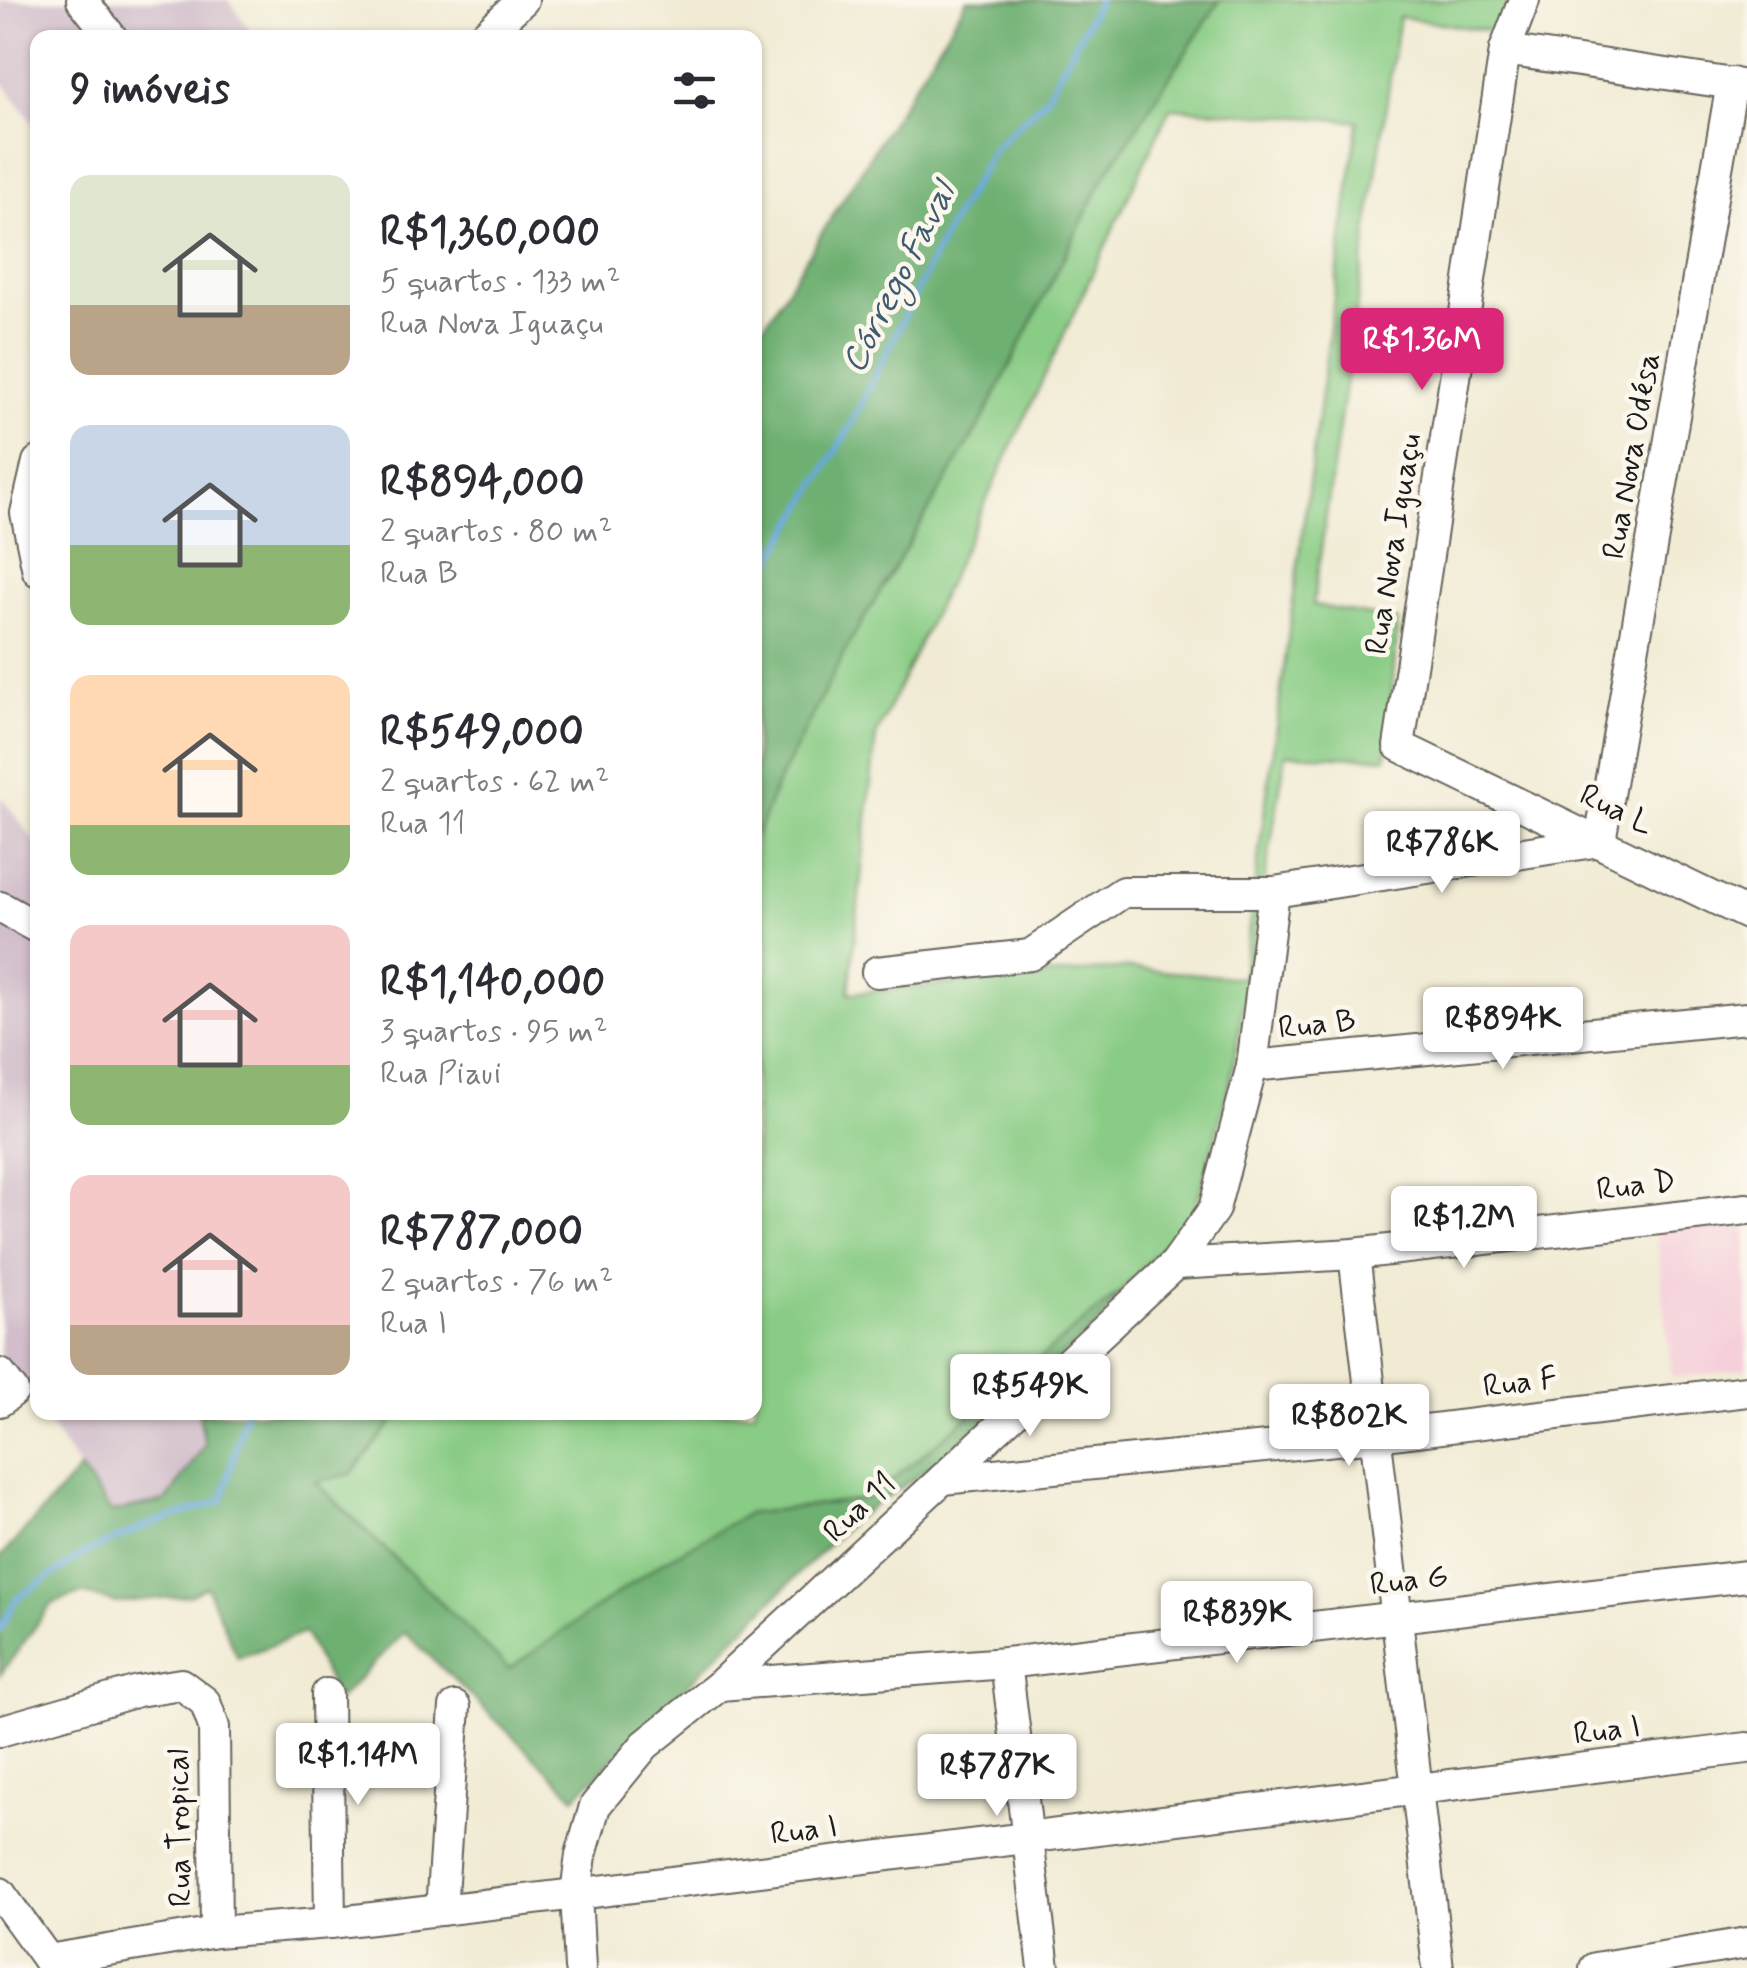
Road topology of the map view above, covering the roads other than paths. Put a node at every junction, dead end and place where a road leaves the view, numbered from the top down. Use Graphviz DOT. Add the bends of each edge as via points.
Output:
graph roads {
  1 [pos="82,0"];
  2 [pos="523,0"];
  3 [pos="1524,0"];
  4 [pos="106,30"];
  5 [pos="491,30"];
  6 [pos="1504,50"];
  7 [pos="1740,84"];
  8 [pos="30,496"];
  9 [pos="30,532"];
  10 [pos="1399,746"];
  11 [pos="1600,840"];
  12 [pos="1274,892"];
  13 [pos="0,907"];
  14 [pos="1747,914"];
  15 [pos="30,924"];
  16 [pos="877,972"];
  17 [pos="1747,1018"];
  18 [pos="1252,1066"];
  19 [pos="1747,1209"];
  20 [pos="1354,1254"];
  21 [pos="1175,1264"];
  22 [pos="0,1374"];
  23 [pos="1747,1391"];
  24 [pos="0,1401"];
  25 [pos="1376,1436"];
  26 [pos="943,1478"];
  27 [pos="1747,1576"];
  28 [pos="1397,1617"];
  29 [pos="1006,1663"];
  30 [pos="720,1685"];
  31 [pos="327,1694"];
  32 [pos="455,1708"];
  33 [pos="0,1731"];
  34 [pos="1747,1748"];
  35 [pos="1420,1790"];
  36 [pos="1030,1838"];
  37 [pos="0,1894"];
  38 [pos="576,1894"];
  39 [pos="441,1910"];
  40 [pos="330,1923"];
  41 [pos="216,1932"];
  42 [pos="1747,1942"];
  43 [pos="51,1964"];
  44 [pos="580,1968"];
  45 [pos="1044,1968"];
  46 [pos="1438,1968"];
  47 [pos="1595,1968"];
  1 -- 4 [label="street"];
  2 -- 5 [label="street"];
  3 -- 6 [label="street, Rua Nova Iguaçu"];
  6 -- 7 [label="street"];
  6 -- 10 [label="street, Rua Nova Iguaçu"];
  7 -- 11 [label="street, Rua Nova Odésa"];
  8 -- 9 [label="street"];
  10 -- 11 [label="street, Rua L"];
  11 -- 12 [label="street"];
  11 -- 14 [label="street, Rua L"];
  12 -- 16 [label="street" via="1123,892 1030,955"];
  12 -- 18 [label="street, Rua 11"];
  13 -- 15 [label="street"];
  17 -- 18 [label="street, Rua B"];
  18 -- 21 [label="street, Rua 11" via="1214,1209"];
  19 -- 20 [label="street, Rua D"];
  20 -- 21 [label="street, Rua D"];
  20 -- 25 [label="street"];
  21 -- 26 [label="street, Rua 11"];
  22 -- 24 [label="street" via="13,1391"];
  23 -- 25 [label="street, Rua F"];
  25 -- 26 [label="street, Rua F"];
  25 -- 28 [label="street"];
  26 -- 30 [label="street, Rua 11"];
  27 -- 28 [label="street, Rua G"];
  28 -- 29 [label="street, Rua G"];
  28 -- 35 [label="street"];
  29 -- 30 [label="street, Rua G"];
  29 -- 36 [label="street"];
  30 -- 38 [label="street, Rua 11" via="645,1744 595,1806"];
  31 -- 40 [label="street"];
  32 -- 39 [label="street"];
  33 -- 41 [label="street, Rua Tropical" via="181,1684 204,1702 214,1727"];
  34 -- 35 [label="street, Rua I"];
  35 -- 36 [label="street, Rua I"];
  35 -- 46 [label="street"];
  36 -- 38 [label="street, Rua I"];
  36 -- 45 [label="street"];
  37 -- 43 [label="street"];
  38 -- 39 [label="street, Rua I"];
  38 -- 44 [label="street, Rua 11"];
  39 -- 40 [label="street, Rua I"];
  40 -- 41 [label="street, Rua I"];
  41 -- 43 [label="street, Rua I"];
  42 -- 47 [label="street"];
}
